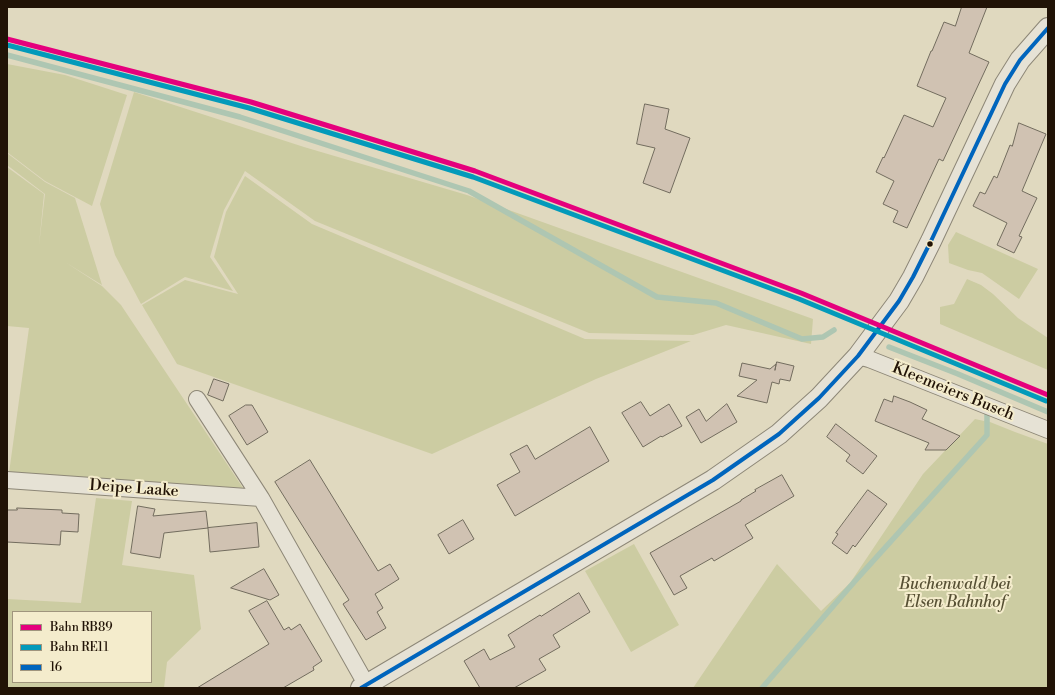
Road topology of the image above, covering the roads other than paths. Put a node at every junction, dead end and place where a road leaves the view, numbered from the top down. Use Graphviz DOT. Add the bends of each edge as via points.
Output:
graph roads {
  1 [pos="1048,28"];
  2 [pos="858,356"];
  3 [pos="197,399"];
  4 [pos="1048,430"];
  5 [pos="7,480"];
  6 [pos="261,498"];
  7 [pos="364,686"];
  1 -- 2 [label="street" via="1020,60 1005,84 913,277 899,301"];
  2 -- 4 [label="street, Kleemeiers Busch"];
  2 -- 7 [label="street" via="819,398 779,434 713,480"];
  3 -- 6 [label="street"];
  5 -- 6 [label="street, Deipe Laake"];
  6 -- 7 [label="street"];
}
